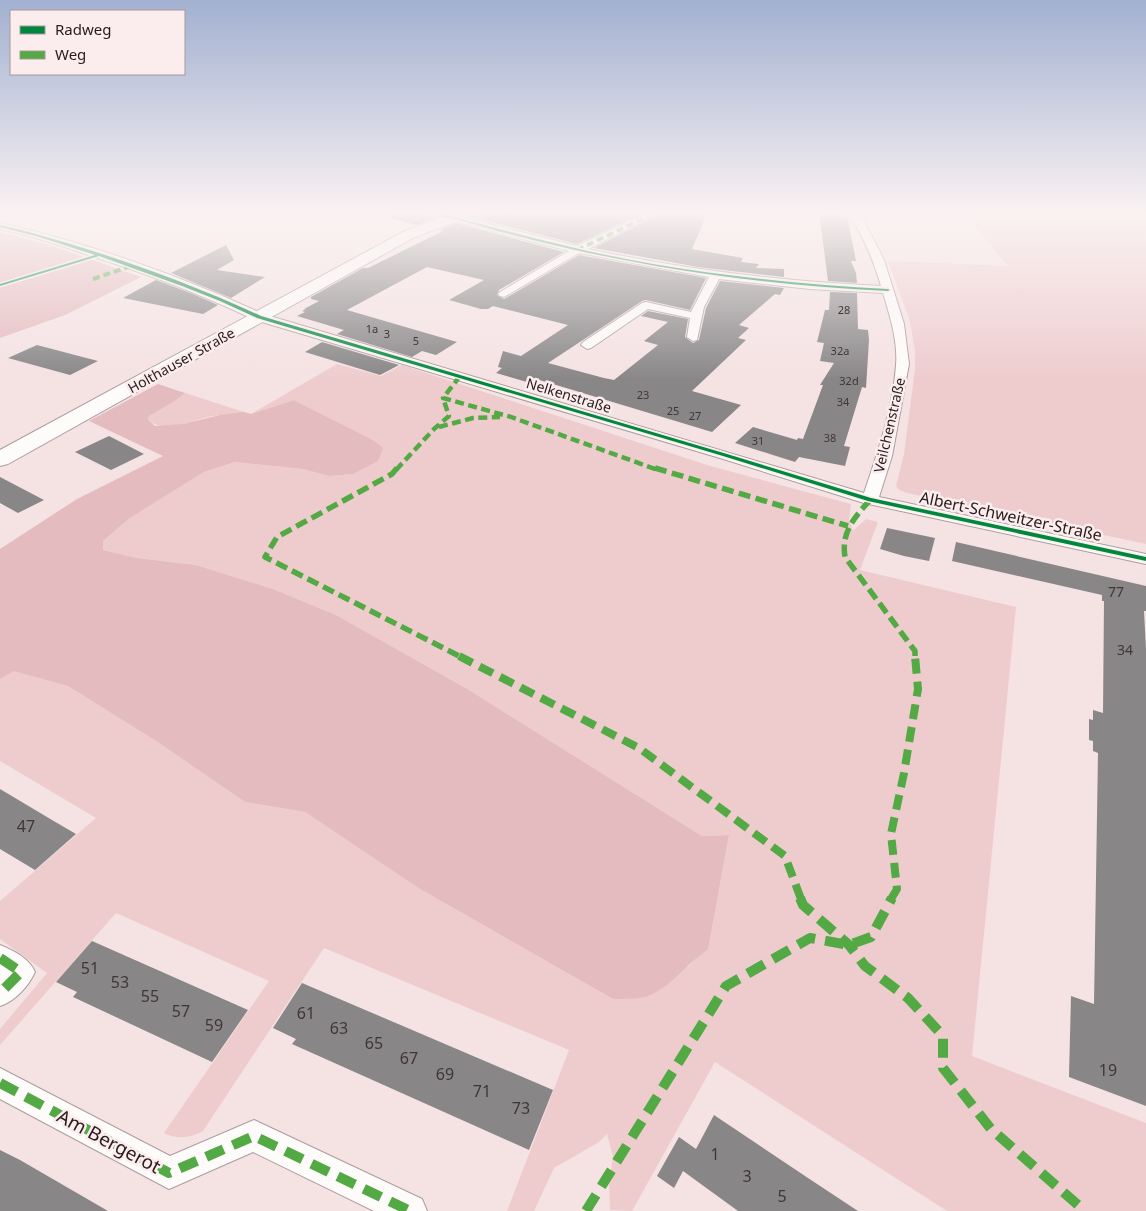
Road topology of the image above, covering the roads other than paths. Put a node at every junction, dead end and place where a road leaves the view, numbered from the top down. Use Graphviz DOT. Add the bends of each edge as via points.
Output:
graph roads {
  1 [pos="135,268"];
  2 [pos="349,268"];
  3 [pos="548,268"];
  4 [pos="678,268"];
  5 [pos="881,268"];
  6 [pos="716,274"];
  7 [pos="888,290"];
  8 [pos="504,294"];
  9 [pos="695,316"];
  10 [pos="259,317"];
  11 [pos="693,337"];
  12 [pos="587,345"];
  13 [pos="0,459"];
  14 [pos="870,500"];
  15 [pos="1146,559"];
  16 [pos="0,958"];
  17 [pos="0,993"];
  18 [pos="0,1083"];
  19 [pos="410,1211"];
  1 -- 10 [label="street, Nelkenstraße"];
  2 -- 10 [label="street, Holthauser Straße"];
  3 -- 8 [label="street"];
  4 -- 6 [label="street"];
  5 -- 7 [label="street, Veilchenstraße"];
  6 -- 7 [label="street"];
  6 -- 9 [label="street"];
  7 -- 14 [label="street, Veilchenstraße" via="898,324 903,364 892,422"];
  9 -- 11 [label="street"];
  9 -- 12 [label="street" via="646,305"];
  10 -- 13 [label="street, Holthauser Straße"];
  10 -- 14 [label="street, Nelkenstraße"];
  14 -- 15 [label="street, Albert-Schweitzer-Straße"];
  16 -- 17 [label="street" via="21,972"];
  18 -- 19 [label="street, Am Bergerot" via="170,1173 254,1136"];
}
